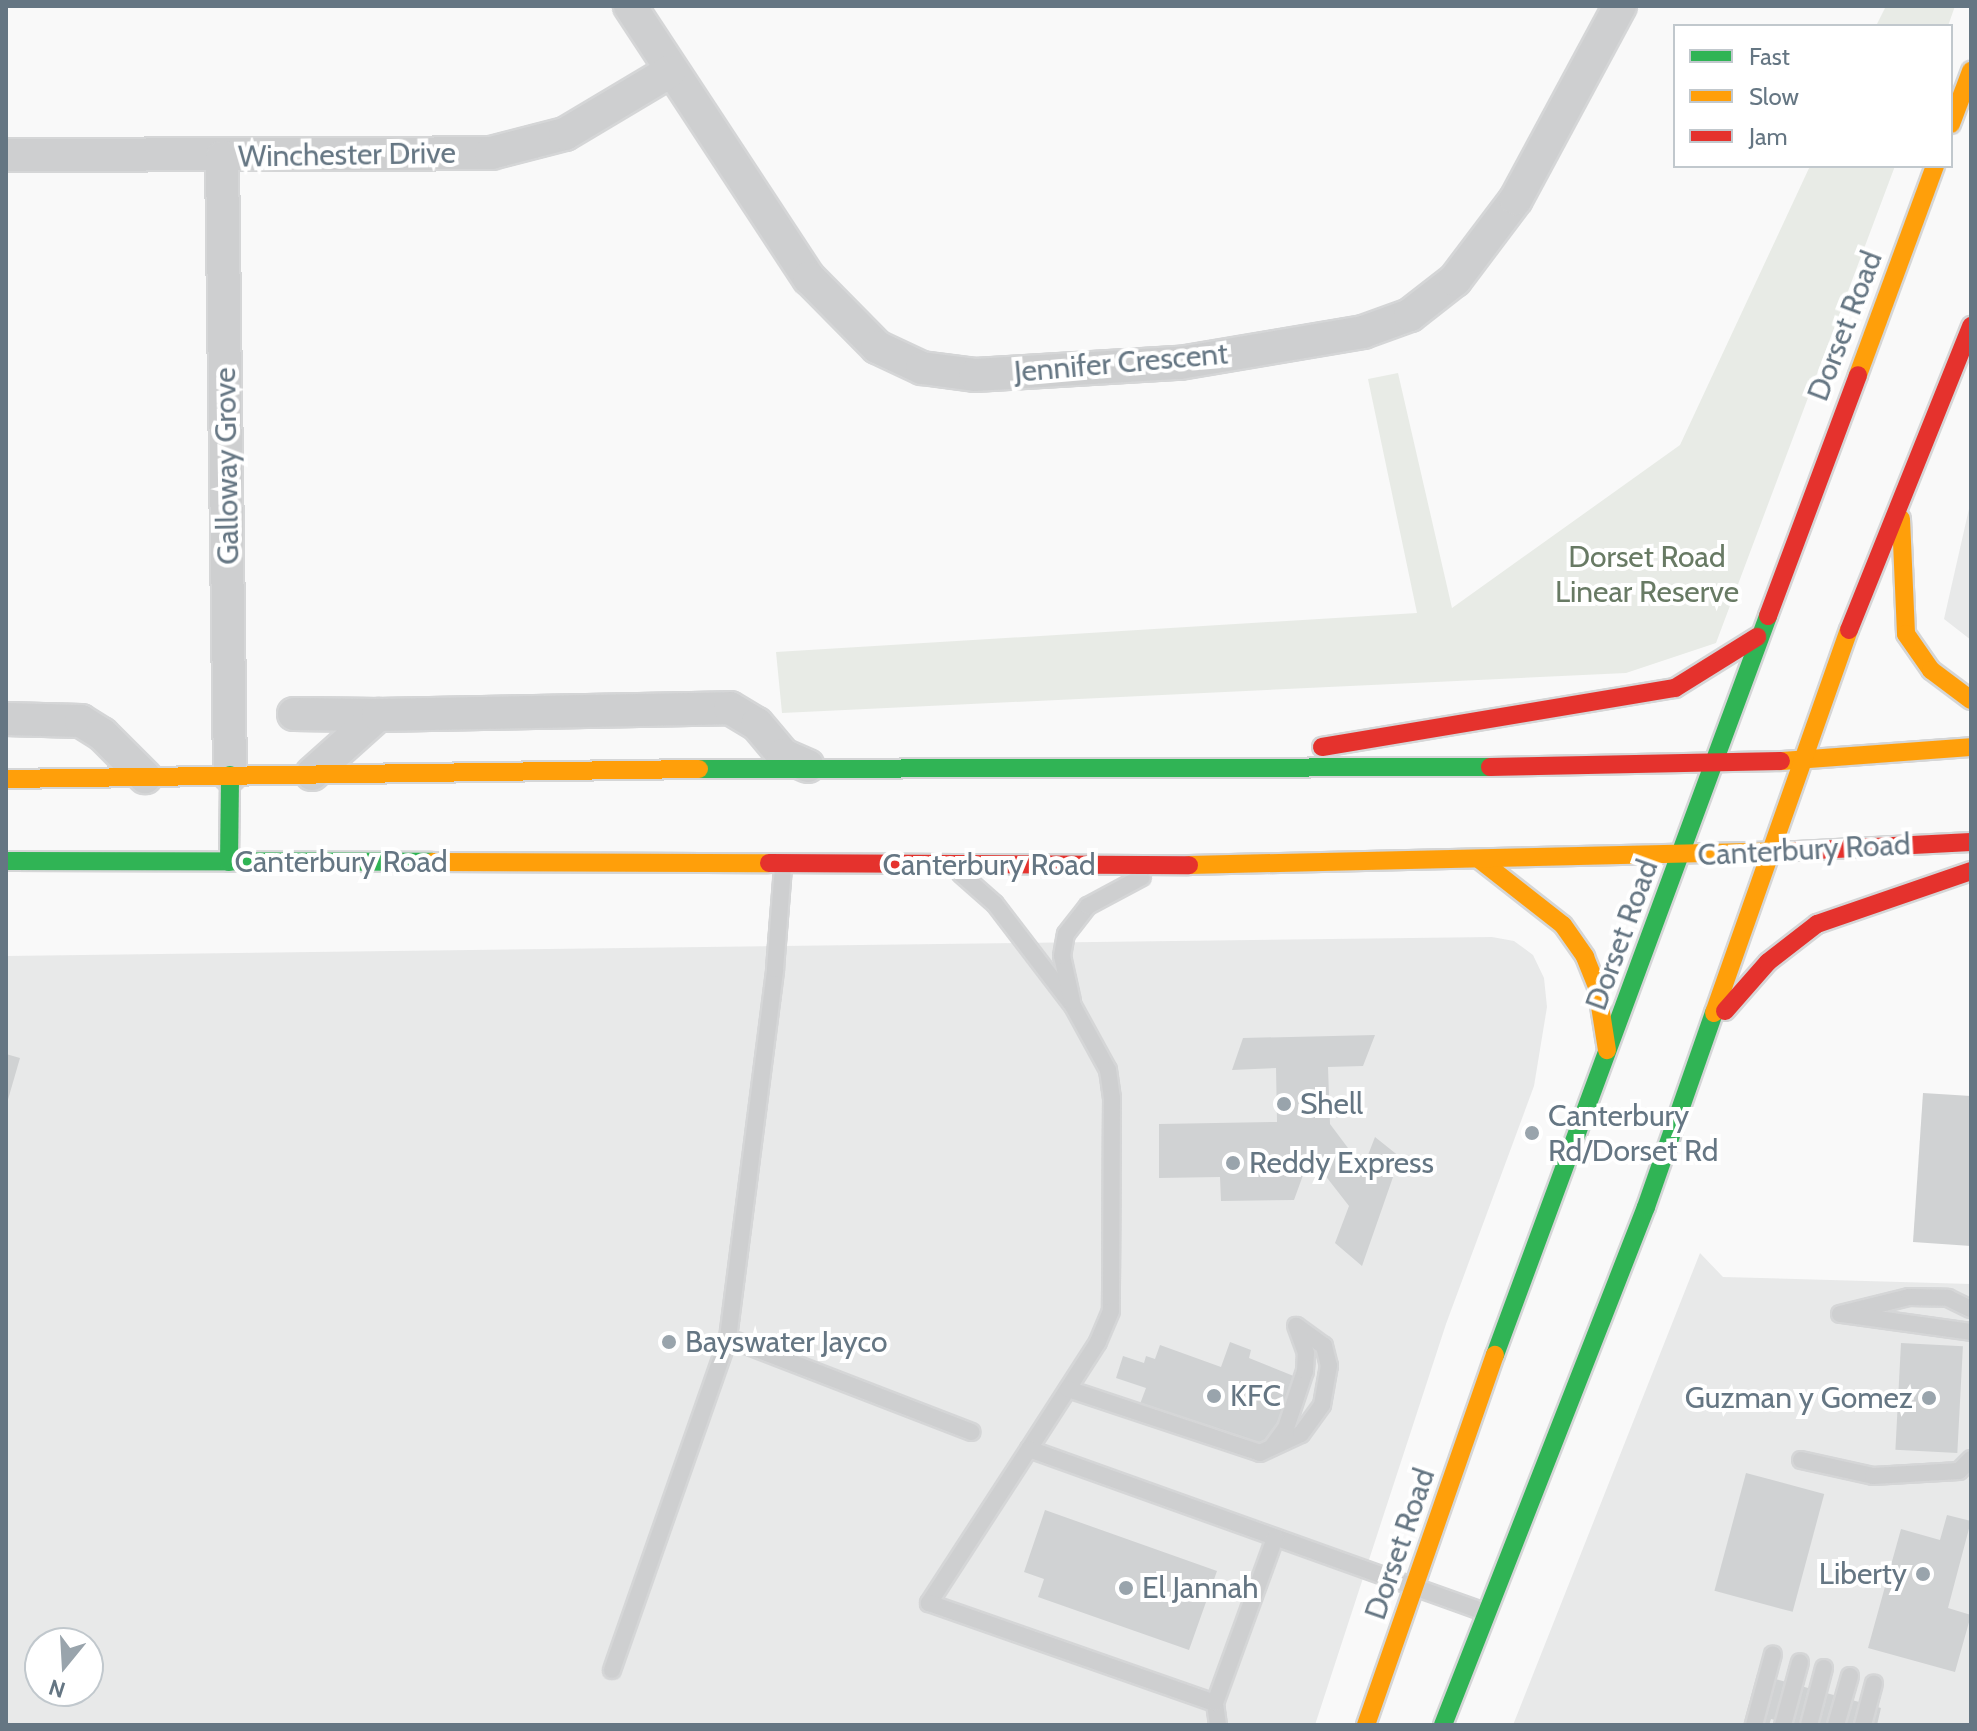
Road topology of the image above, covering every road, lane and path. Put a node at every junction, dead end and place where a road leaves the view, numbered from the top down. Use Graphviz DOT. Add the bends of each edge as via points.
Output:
graph roads {
  1 [pos="630,6"];
  2 [pos="1620,6"];
  3 [pos="1971,71"];
  4 [pos="669,72"];
  5 [pos="1953,119"];
  6 [pos="6,155"];
  7 [pos="222,157"];
  8 [pos="1934,168"];
  9 [pos="1971,326"];
  10 [pos="1901,501"];
  11 [pos="1757,637"];
  12 [pos="1971,700"];
  13 [pos="294,714"];
  14 [pos="378,715"];
  15 [pos="6,719"];
  16 [pos="1971,747"];
  17 [pos="1801,760"];
  18 [pos="1715,764"];
  19 [pos="811,767"];
  20 [pos="1186,770"];
  21 [pos="312,774"];
  22 [pos="230,775"];
  23 [pos="145,777"];
  24 [pos="6,779"];
  25 [pos="1971,842"];
  26 [pos="1770,853"];
  27 [pos="1680,857"];
  28 [pos="1480,860"];
  29 [pos="6,861"];
  30 [pos="229,862"];
  31 [pos="783,863"];
  32 [pos="948,865"];
  33 [pos="1162,865"];
  34 [pos="1971,871"];
  35 [pos="1073,1006"];
  36 [pos="1712,1024"];
  37 [pos="1608,1052"];
  38 [pos="1971,1309"];
  39 [pos="1971,1332"];
  40 [pos="728,1338"];
  41 [pos="1068,1389"];
  42 [pos="971,1432"];
  43 [pos="1029,1449"];
  44 [pos="1269,1450"];
  45 [pos="1971,1459"];
  46 [pos="1801,1460"];
  47 [pos="1275,1538"];
  48 [pos="1415,1587"];
  49 [pos="1486,1612"];
  50 [pos="1773,1654"];
  51 [pos="1800,1662"];
  52 [pos="1824,1668"];
  53 [pos="612,1670"];
  54 [pos="1850,1676"];
  55 [pos="1874,1683"];
  56 [pos="1215,1703"];
  57 [pos="1218,1725"];
  58 [pos="1366,1725"];
  59 [pos="1443,1725"];
  60 [pos="1754,1725"];
  61 [pos="1783,1725"];
  62 [pos="1809,1725"];
  63 [pos="1836,1725"];
  64 [pos="1863,1725"];
  1 -- 4 [label="street, Jennifer Crescent"];
  2 -- 4 [label="street, Jennifer Crescent" via="1516,199 1455,280 1410,315 1363,332 1180,363 975,375 922,368 877,347 809,278"];
  3 -- 5 [label="main road"];
  4 -- 7 [label="street, Winchester Drive" via="565,134 491,153"];
  6 -- 7 [label="street, Winchester Drive"];
  7 -- 22 [label="street, Galloway Grove"];
  8 -- 11 [label="main road, Dorset Road"];
  9 -- 10 [label="main road"];
  10 -- 12 [label="main road" via="1906,634 1931,670"];
  10 -- 17 [label="main road"];
  11 -- 18 [label="main road, Dorset Road"];
  11 -- 20 [label="main road" via="1675,688"];
  13 -- 14 [label="street"];
  14 -- 19 [label="street" via="730,708 757,724 783,755"];
  14 -- 21 [label="street"];
  15 -- 23 [label="street" via="81,721"];
  16 -- 17 [label="main road"];
  17 -- 18 [label="main road"];
  17 -- 26 [label="main road"];
  18 -- 20 [label="main road"];
  18 -- 27 [label="main road, Dorset Road"];
  19 -- 20 [label="main road"];
  19 -- 21 [label="main road"];
  21 -- 22 [label="main road"];
  22 -- 23 [label="main road"];
  22 -- 30 [label="main road"];
  23 -- 24 [label="main road"];
  25 -- 26 [label="main road, Canterbury Road"];
  26 -- 27 [label="main road, Canterbury Road"];
  26 -- 36 [label="main road"];
  27 -- 28 [label="main road, Canterbury Road"];
  27 -- 37 [label="main road, Dorset Road"];
  28 -- 33 [label="main road, Canterbury Road"];
  28 -- 37 [label="main road" via="1563,925 1585,957 1597,987"];
  29 -- 30 [label="main road, Canterbury Road"];
  30 -- 31 [label="main road, Canterbury Road"];
  31 -- 32 [label="main road, Canterbury Road"];
  31 -- 40 [label="lane" via="775,969"];
  32 -- 33 [label="main road, Canterbury Road"];
  32 -- 35 [label="lane" via="995,904"];
  33 -- 35 [label="lane" via="1088,906 1075,920 1062,956"];
  34 -- 36 [label="main road" via="1817,924 1768,962"];
  35 -- 41 [label="lane" via="1108,1070 1114,1282 1101,1336"];
  36 -- 49 [label="main road" via="1646,1207"];
  37 -- 48 [label="main road, Dorset Road"];
  38 -- 39 [label="lane" via="1948,1298 1909,1297 1840,1314"];
  40 -- 42 [label="lane"];
  40 -- 53 [label="lane"];
  41 -- 43 [label="lane"];
  41 -- 44 [label="lane" via="1235,1449"];
  43 -- 47 [label="lane"];
  43 -- 56 [label="lane" via="929,1603"];
  44 -- 44 [label="lane" via="1313,1423 1325,1395 1329,1366 1324,1346 1296,1326 1306,1353 1305,1371 1286,1428"];
  45 -- 46 [label="lane" via="1959,1471 1873,1476"];
  47 -- 48 [label="lane"];
  47 -- 56 [label="lane"];
  48 -- 49 [label="lane"];
  48 -- 58 [label="main road, Dorset Road"];
  49 -- 59 [label="main road"];
  50 -- 60 [label="lane"];
  51 -- 61 [label="lane"];
  52 -- 62 [label="lane"];
  54 -- 63 [label="lane"];
  55 -- 64 [label="lane"];
  56 -- 57 [label="lane"];
}
